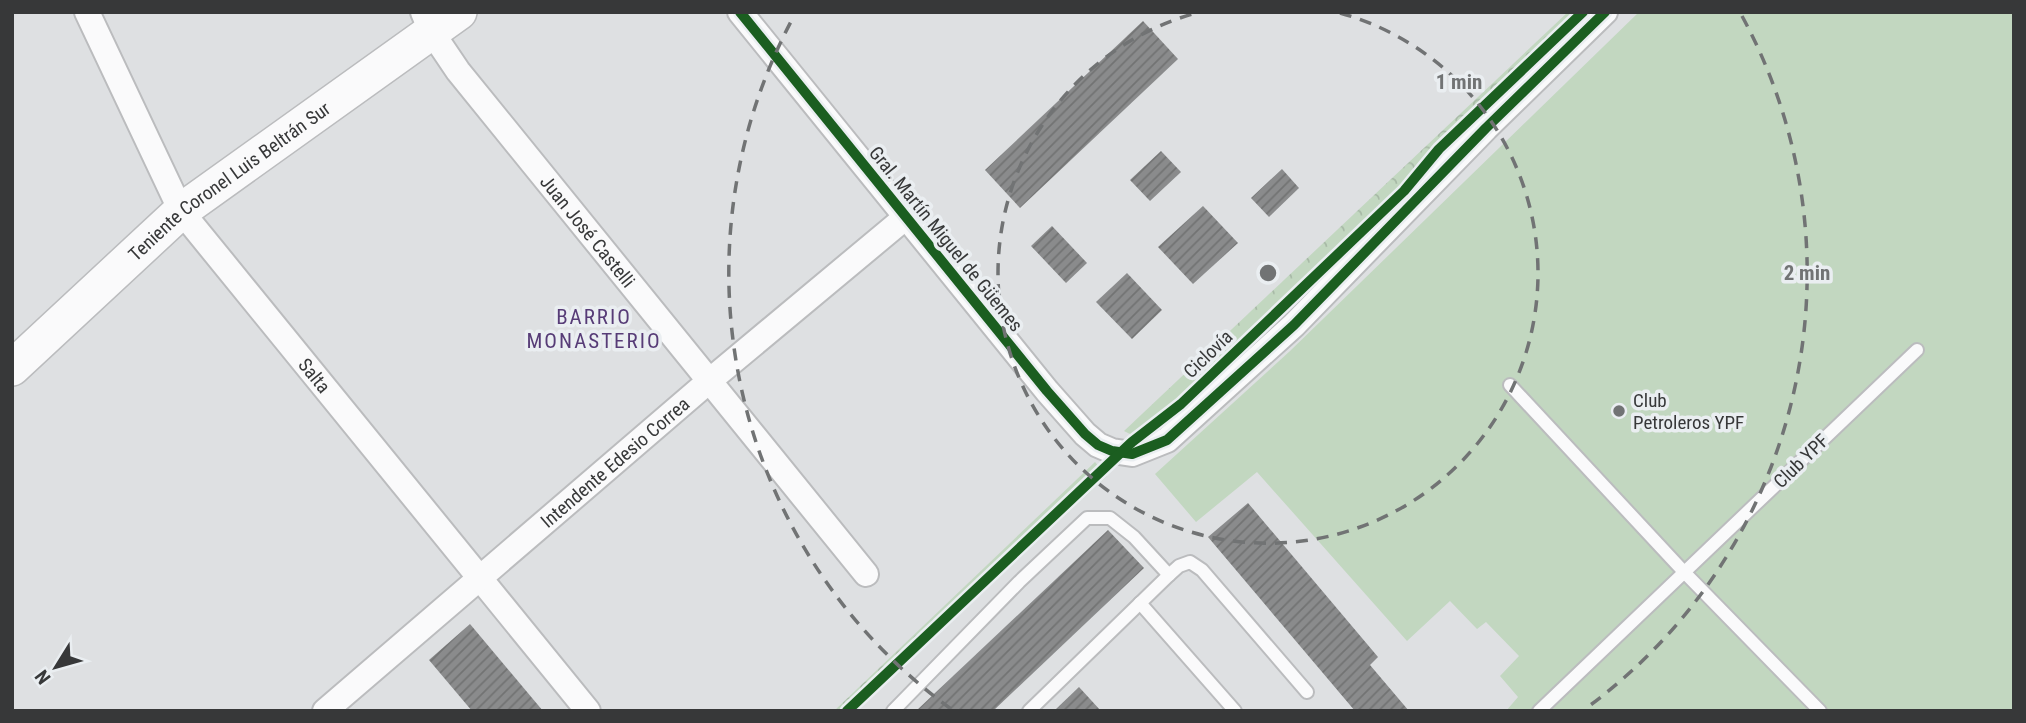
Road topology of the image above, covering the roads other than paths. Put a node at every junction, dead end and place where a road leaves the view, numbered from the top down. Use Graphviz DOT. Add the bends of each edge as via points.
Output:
graph roads {
  1 [pos="87,12"];
  2 [pos="740,12"];
  3 [pos="1605,12"];
  4 [pos="438,19"];
  5 [pos="181,211"];
  6 [pos="905,217"];
  7 [pos="1917,349"];
  8 [pos="12,368"];
  9 [pos="708,382"];
  10 [pos="1510,385"];
  11 [pos="1685,573"];
  12 [pos="866,575"];
  13 [pos="1169,575"];
  14 [pos="479,579"];
  15 [pos="1140,603"];
  16 [pos="1307,692"];
  17 [pos="325,711"];
  18 [pos="588,711"];
  19 [pos="892,711"];
  20 [pos="1029,711"];
  21 [pos="1235,711"];
  22 [pos="1539,711"];
  23 [pos="1820,711"];
  1 -- 5 [label="street, Salta"];
  2 -- 6 [label="street, Gral. Martín Miguel de Güemes"];
  3 -- 6 [label="street, Gral. Martín Miguel de Güemes" via="1294,325 1167,440 1146,451 1112,451 1085,435"];
  4 -- 5 [label="street, Teniente Coronel Luis Beltrán Sur"];
  4 -- 9 [label="street, Juan José Castelli" via="458,71"];
  5 -- 8 [label="street, Teniente Coronel Luis Beltrán Sur"];
  5 -- 14 [label="street, Salta"];
  6 -- 9 [label="street, Intendente Edesio Correa"];
  7 -- 11 [label="lane, Club YPF"];
  9 -- 12 [label="street, Juan José Castelli"];
  9 -- 14 [label="street, Intendente Edesio Correa"];
  10 -- 11 [label="lane"];
  11 -- 22 [label="lane, Club YPF"];
  11 -- 23 [label="lane"];
  13 -- 15 [label="lane"];
  13 -- 16 [label="lane" via="1190,562 1202,570"];
  13 -- 19 [label="lane" via="1110,518 1087,518"];
  14 -- 17 [label="street, Intendente Edesio Correa"];
  14 -- 18 [label="street, Salta"];
  15 -- 20 [label="lane"];
  15 -- 21 [label="lane"];
}
